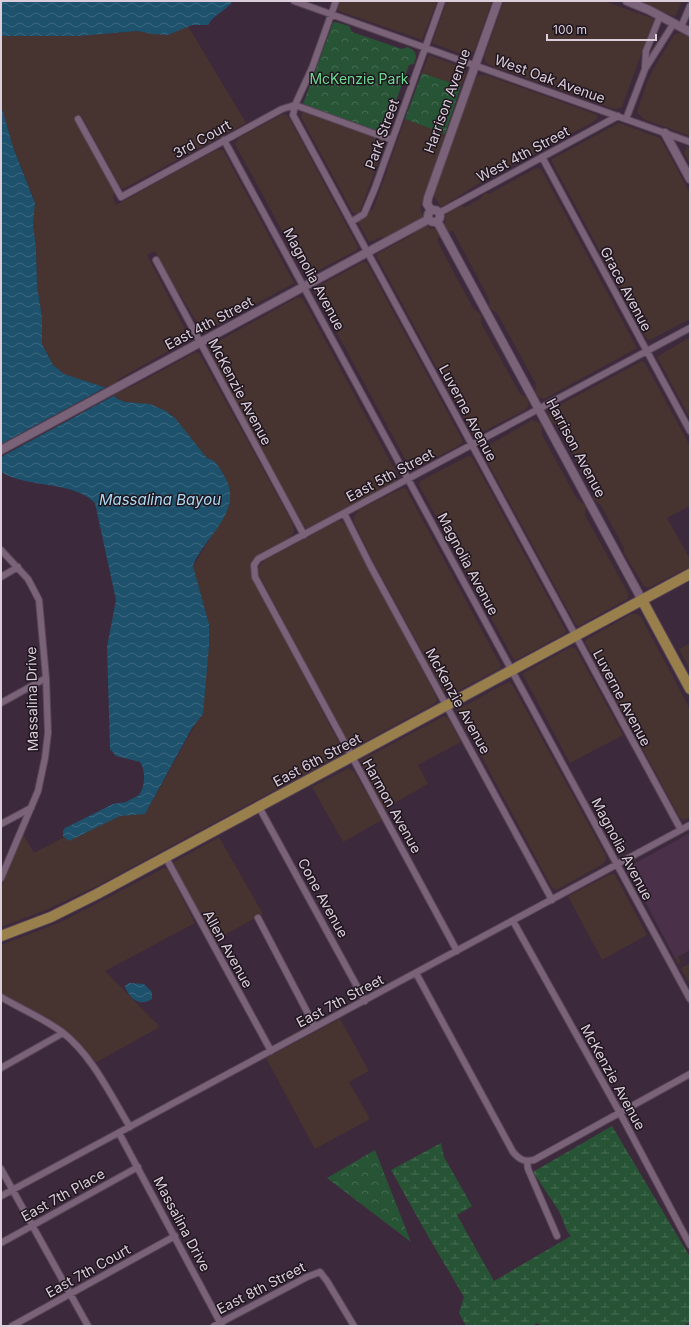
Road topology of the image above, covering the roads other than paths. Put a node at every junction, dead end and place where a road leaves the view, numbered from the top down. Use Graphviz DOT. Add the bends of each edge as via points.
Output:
graph roads {
  1 [pos="294,1"];
  2 [pos="336,1"];
  3 [pos="442,1"];
  4 [pos="498,1"];
  5 [pos="627,1"];
  6 [pos="690,6"];
  7 [pos="331,15"];
  8 [pos="660,16"];
  9 [pos="677,25"];
  10 [pos="690,32"];
  11 [pos="426,48"];
  12 [pos="475,65"];
  13 [pos="645,69"];
  14 [pos="295,105"];
  15 [pos="618,116"];
  16 [pos="78,119"];
  17 [pos="626,119"];
  18 [pos="665,133"];
  19 [pos="224,140"];
  20 [pos="392,140"];
  21 [pos="690,142"];
  22 [pos="542,157"];
  23 [pos="690,179"];
  24 [pos="435,212"];
  25 [pos="433,220"];
  26 [pos="351,222"];
  27 [pos="367,252"];
  28 [pos="156,260"];
  29 [pos="305,286"];
  30 [pos="690,328"];
  31 [pos="200,343"];
  32 [pos="647,351"];
  33 [pos="539,410"];
  34 [pos="690,431"];
  35 [pos="472,446"];
  36 [pos="1,450"];
  37 [pos="408,479"];
  38 [pos="344,513"];
  39 [pos="304,535"];
  40 [pos="1,550"];
  41 [pos="254,565"];
  42 [pos="18,568"];
  43 [pos="690,574"];
  44 [pos="1,577"];
  45 [pos="642,600"];
  46 [pos="575,636"];
  47 [pos="512,670"];
  48 [pos="46,678"];
  49 [pos="690,689"];
  50 [pos="1,703"];
  51 [pos="447,706"];
  52 [pos="352,757"];
  53 [pos="259,807"];
  54 [pos="31,808"];
  55 [pos="1,824"];
  56 [pos="690,825"];
  57 [pos="681,830"];
  58 [pos="166,858"];
  59 [pos="617,864"];
  60 [pos="1,878"];
  61 [pos="552,900"];
  62 [pos="258,918"];
  63 [pos="513,921"];
  64 [pos="1,936"];
  65 [pos="457,951"];
  66 [pos="416,973"];
  67 [pos="1,997"];
  68 [pos="690,999"];
  69 [pos="365,1001"];
  70 [pos="316,1027"];
  71 [pos="63,1033"];
  72 [pos="271,1051"];
  73 [pos="1,1068"];
  74 [pos="690,1074"];
  75 [pos="620,1113"];
  76 [pos="130,1127"];
  77 [pos="119,1133"];
  78 [pos="527,1162"];
  79 [pos="138,1167"];
  80 [pos="1,1169"];
  81 [pos="12,1190"];
  82 [pos="1,1196"];
  83 [pos="32,1226"];
  84 [pos="175,1236"];
  85 [pos="557,1236"];
  86 [pos="1,1243"];
  87 [pos="690,1245"];
  88 [pos="71,1294"];
  89 [pos="222,1324"];
  90 [pos="12,1326"];
  91 [pos="88,1326"];
  92 [pos="214,1326"];
  93 [pos="354,1326"];
  1 -- 7 [label="street, West Oak Avenue"];
  2 -- 7 [label="street"];
  3 -- 11 [label="street, Park Street"];
  4 -- 12 [label="street, Harrison Avenue"];
  5 -- 8 [label="street"];
  6 -- 9 [label="street"];
  7 -- 11 [label="street, West Oak Avenue"];
  7 -- 14 [label="street" via="312,68"];
  8 -- 9 [label="street"];
  8 -- 13 [label="street" via="646,51"];
  9 -- 10 [label="street"];
  9 -- 13 [label="street"];
  11 -- 12 [label="street, West Oak Avenue"];
  11 -- 20 [label="street, Park Street"];
  12 -- 15 [label="street, West Oak Avenue"];
  12 -- 24 [label="street, Harrison Avenue" via="428,198 427,204"];
  13 -- 17 [label="street"];
  14 -- 19 [label="street, 3rd Court" via="282,109"];
  14 -- 20 [label="street"];
  14 -- 26 [label="street, Luverne Avenue" via="293,115"];
  15 -- 17 [label="street, West Oak Avenue"];
  15 -- 22 [label="street, West 4th Street"];
  16 -- 19 [label="street, 3rd Court" via="121,196"];
  17 -- 18 [label="street, West Oak Avenue"];
  18 -- 21 [label="street, West Oak Avenue"];
  18 -- 23 [label="street"];
  19 -- 29 [label="street, Magnolia Avenue"];
  20 -- 26 [label="street, Park Street" via="364,214"];
  22 -- 24 [label="street, West 4th Street"];
  22 -- 32 [label="street, Grace Avenue"];
  24 -- 25 [label="street, Harrison Avenue" via="440,217"];
  25 -- 27 [label="street, East 4th Street"];
  25 -- 33 [label="street, Harrison Avenue"];
  26 -- 27 [label="street, Luverne Avenue"];
  27 -- 29 [label="street, East 4th Street"];
  27 -- 35 [label="street, Luverne Avenue"];
  28 -- 31 [label="street, McKenzie Avenue"];
  29 -- 31 [label="street, East 4th Street"];
  29 -- 37 [label="street, Magnolia Avenue"];
  30 -- 32 [label="street, East 5th Street"];
  31 -- 36 [label="street, East 4th Street"];
  31 -- 39 [label="street, McKenzie Avenue"];
  32 -- 33 [label="street, East 5th Street"];
  32 -- 34 [label="street, Grace Avenue"];
  33 -- 35 [label="street, East 5th Street"];
  33 -- 45 [label="street, Harrison Avenue"];
  35 -- 37 [label="street, East 5th Street"];
  35 -- 46 [label="street, Luverne Avenue"];
  37 -- 38 [label="street, East 5th Street"];
  37 -- 47 [label="street, Magnolia Avenue"];
  38 -- 39 [label="street, East 5th Street"];
  38 -- 51 [label="street, McKenzie Avenue"];
  39 -- 41 [label="street, East 5th Street" via="258,559"];
  40 -- 42 [label="street, Massalina Drive"];
  41 -- 52 [label="street, Harmon Avenue" via="255,577"];
  42 -- 44 [label="street"];
  42 -- 48 [label="street, Massalina Drive" via="31,583 39,600"];
  43 -- 45 [label="main road, East 6th Street"];
  45 -- 46 [label="main road, East 6th Street"];
  45 -- 49 [label="main road, Harrison Avenue"];
  46 -- 47 [label="main road, East 6th Street"];
  46 -- 57 [label="street, Luverne Avenue"];
  47 -- 51 [label="main road, East 6th Street"];
  47 -- 59 [label="street, Magnolia Avenue"];
  48 -- 50 [label="street"];
  48 -- 54 [label="street, Massalina Drive" via="47,747 40,784"];
  51 -- 52 [label="main road, East 6th Street"];
  51 -- 61 [label="street, McKenzie Avenue"];
  52 -- 53 [label="main road, East 6th Street"];
  52 -- 65 [label="street, Harmon Avenue"];
  53 -- 58 [label="main road, East 6th Street"];
  53 -- 69 [label="street, Cone Avenue"];
  54 -- 55 [label="street"];
  54 -- 60 [label="street, Massalina Drive"];
  56 -- 57 [label="street, East 7th Street"];
  57 -- 59 [label="street, East 7th Street"];
  58 -- 64 [label="main road, East 6th Street" via="56,914"];
  58 -- 72 [label="street, Allen Avenue"];
  59 -- 61 [label="street, East 7th Street"];
  59 -- 68 [label="street, Magnolia Avenue"];
  61 -- 63 [label="street, East 7th Street"];
  62 -- 70 [label="street"];
  63 -- 65 [label="street, East 7th Street"];
  63 -- 75 [label="street, McKenzie Avenue"];
  65 -- 66 [label="street, East 7th Street"];
  66 -- 69 [label="street, East 7th Street"];
  66 -- 78 [label="street" via="513,1152 519,1159"];
  67 -- 71 [label="street" via="40,1017"];
  69 -- 70 [label="street, East 7th Street"];
  70 -- 72 [label="street, East 7th Street"];
  71 -- 73 [label="street"];
  71 -- 76 [label="street" via="95,1069"];
  72 -- 76 [label="street, East 7th Street"];
  74 -- 75 [label="street"];
  75 -- 78 [label="street"];
  75 -- 87 [label="street, McKenzie Avenue"];
  76 -- 77 [label="street, East 7th Street"];
  77 -- 79 [label="street, Massalina Drive"];
  77 -- 81 [label="street, East 7th Street"];
  78 -- 85 [label="street"];
  79 -- 83 [label="street, East 7th Place"];
  79 -- 84 [label="street, Massalina Drive"];
  80 -- 81 [label="street"];
  81 -- 82 [label="street, East 7th Street"];
  81 -- 83 [label="street"];
  83 -- 86 [label="street, East 7th Place"];
  83 -- 88 [label="street"];
  84 -- 88 [label="street, East 7th Court"];
  84 -- 89 [label="street, Massalina Drive"];
  88 -- 90 [label="street, East 7th Court"];
  88 -- 91 [label="street"];
  89 -- 92 [label="street, East 8th Street"];
  89 -- 93 [label="street, East 8th Street" via="320,1272"];
}
